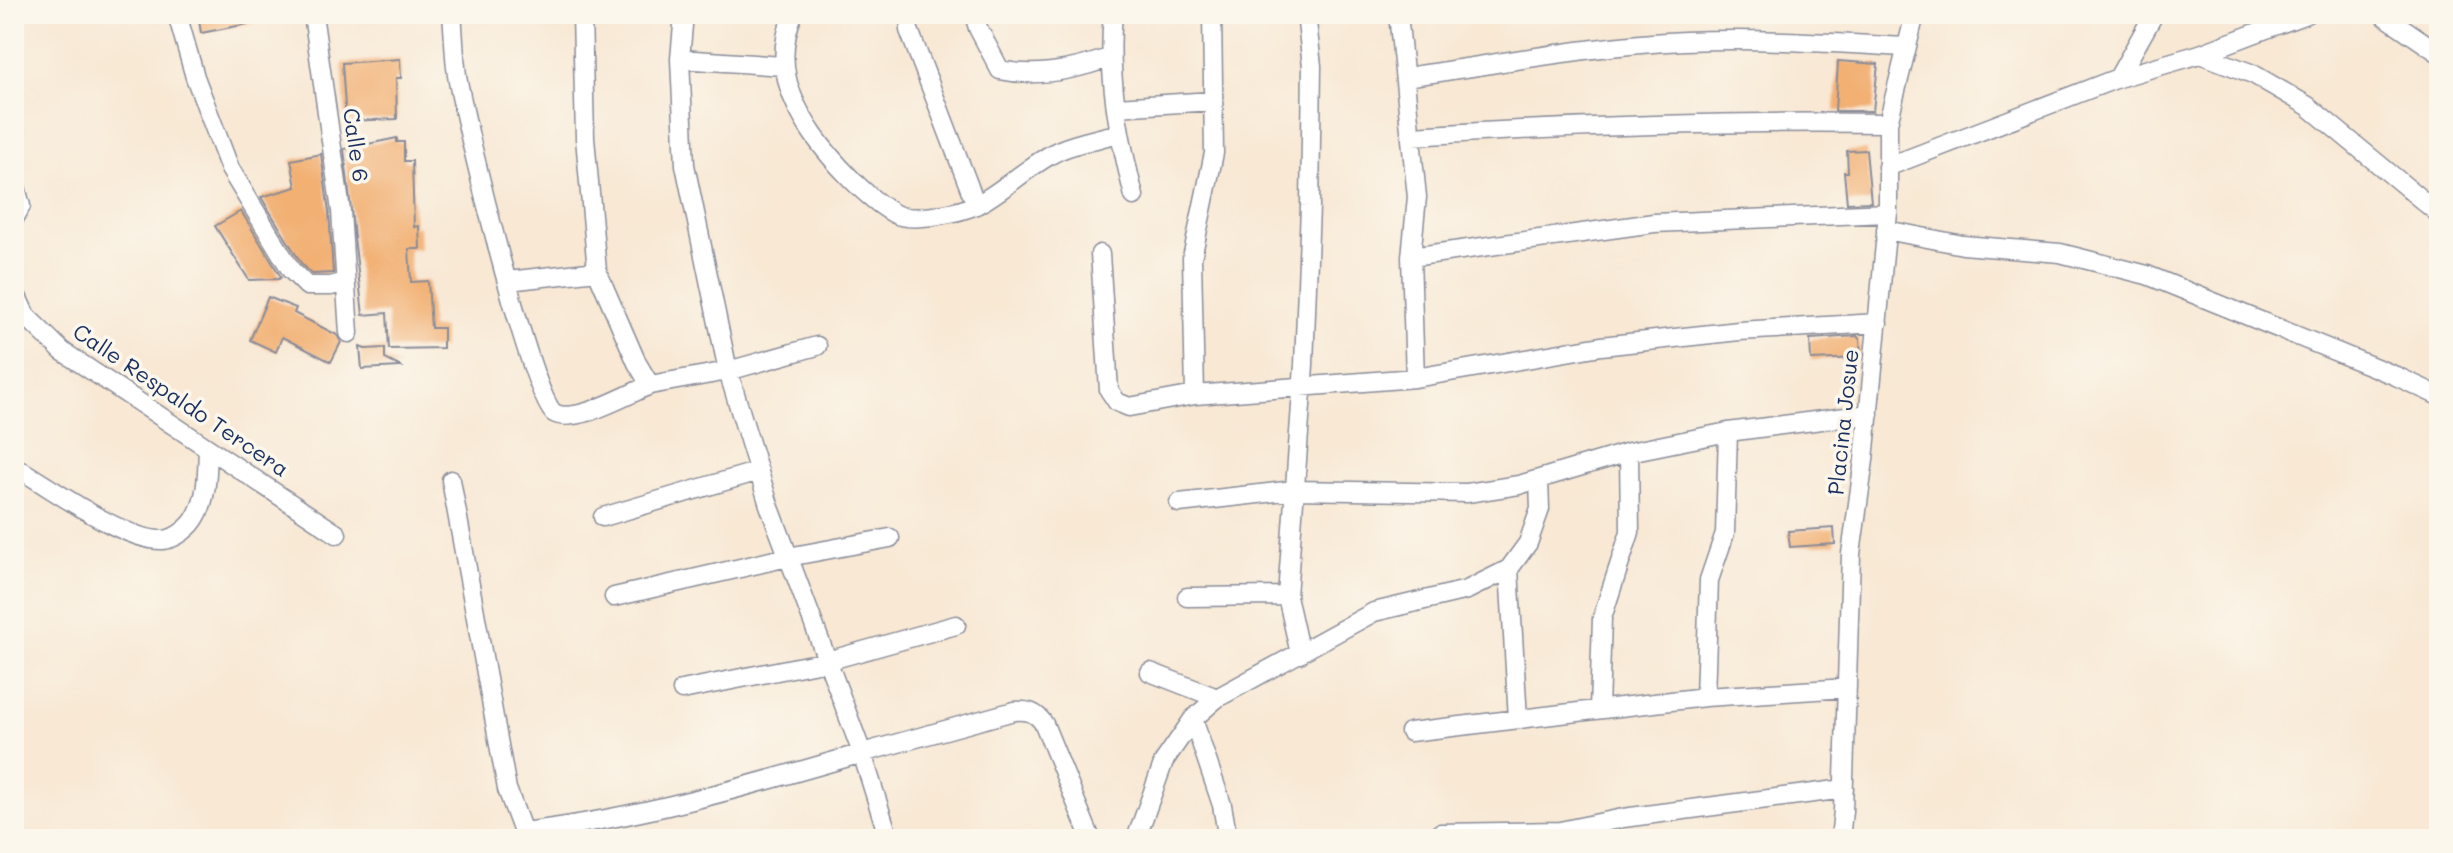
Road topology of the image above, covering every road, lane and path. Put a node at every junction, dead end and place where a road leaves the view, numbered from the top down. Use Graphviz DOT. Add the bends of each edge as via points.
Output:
graph roads {
  1 [pos="177,14"];
  2 [pos="313,14"];
  3 [pos="452,14"];
  4 [pos="582,14"];
  5 [pos="684,14"];
  6 [pos="793,14"];
  7 [pos="974,14"];
  8 [pos="1113,14"];
  9 [pos="1212,14"];
  10 [pos="1306,14"];
  11 [pos="1398,14"];
  12 [pos="1915,14"];
  13 [pos="2154,14"];
  14 [pos="2306,14"];
  15 [pos="2382,14"];
  16 [pos="909,30"];
  17 [pos="1906,47"];
  18 [pos="2439,53"];
  19 [pos="2200,54"];
  20 [pos="1111,57"];
  21 [pos="680,59"];
  22 [pos="784,66"];
  23 [pos="1405,77"];
  24 [pos="2118,78"];
  25 [pos="1213,101"];
  26 [pos="1116,107"];
  27 [pos="1888,123"];
  28 [pos="1118,133"];
  29 [pos="1412,136"];
  30 [pos="1887,167"];
  31 [pos="14,180"];
  32 [pos="1134,196"];
  33 [pos="976,205"];
  34 [pos="2439,214"];
  35 [pos="14,219"];
  36 [pos="1887,222"];
  37 [pos="1100,254"];
  38 [pos="1411,257"];
  39 [pos="597,271"];
  40 [pos="508,281"];
  41 [pos="345,282"];
  42 [pos="14,290"];
  43 [pos="1878,323"];
  44 [pos="349,333"];
  45 [pos="817,346"];
  46 [pos="728,371"];
  47 [pos="1415,378"];
  48 [pos="650,385"];
  49 [pos="1301,388"];
  50 [pos="1195,395"];
  51 [pos="2439,396"];
  52 [pos="1869,414"];
  53 [pos="1728,432"];
  54 [pos="208,448"];
  55 [pos="1629,452"];
  56 [pos="759,471"];
  57 [pos="16,473"];
  58 [pos="451,480"];
  59 [pos="1539,480"];
  60 [pos="1294,490"];
  61 [pos="1179,503"];
  62 [pos="603,517"];
  63 [pos="337,534"];
  64 [pos="890,538"];
  65 [pos="788,557"];
  66 [pos="1509,569"];
  67 [pos="1287,596"];
  68 [pos="614,597"];
  69 [pos="1187,597"];
  70 [pos="956,625"];
  71 [pos="1300,654"];
  72 [pos="827,661"];
  73 [pos="1150,672"];
  74 [pos="1847,688"];
  75 [pos="682,690"];
  76 [pos="1705,697"];
  77 [pos="1217,698"];
  78 [pos="1599,709"];
  79 [pos="1193,719"];
  80 [pos="1518,719"];
  81 [pos="1410,732"];
  82 [pos="862,753"];
  83 [pos="1844,789"];
  84 [pos="1440,833"];
  85 [pos="1560,835"];
  86 [pos="524,836"];
  87 [pos="889,839"];
  88 [pos="1091,839"];
  89 [pos="1136,839"];
  90 [pos="1228,839"];
  91 [pos="1840,839"];
  1 -- 41 [label="street" via="230,169 291,270 307,286"];
  2 -- 41 [label="street, Calle 6" via="341,211"];
  3 -- 40 [label="street" via="460,90"];
  4 -- 39 [label="street" via="585,138"];
  5 -- 21 [label="street"];
  6 -- 22 [label="street"];
  7 -- 20 [label="street" via="1000,70 1043,73 1087,67"];
  8 -- 20 [label="street"];
  9 -- 25 [label="street"];
  10 -- 49 [label="street" via="1312,66"];
  11 -- 23 [label="street"];
  12 -- 17 [label="street, Placina Josue"];
  13 -- 24 [label="street"];
  14 -- 19 [label="street"];
  15 -- 18 [label="street"];
  16 -- 33 [label="street"];
  17 -- 23 [label="street" via="1685,41"];
  17 -- 27 [label="street, Placina Josue"];
  19 -- 24 [label="street"];
  19 -- 34 [label="street" via="2253,74 2308,106"];
  20 -- 26 [label="street"];
  21 -- 22 [label="street"];
  21 -- 46 [label="street" via="685,165"];
  22 -- 33 [label="street" via="795,107 824,149 873,198 898,216 943,215"];
  23 -- 29 [label="street"];
  24 -- 30 [label="street"];
  25 -- 26 [label="street"];
  25 -- 50 [label="street" via="1214,153 1192,258"];
  26 -- 28 [label="street"];
  27 -- 29 [label="street" via="1769,122"];
  27 -- 30 [label="street, Placina Josue"];
  28 -- 32 [label="street"];
  28 -- 33 [label="street" via="1058,150"];
  29 -- 38 [label="street" via="1417,197"];
  30 -- 36 [label="street, Placina Josue"];
  31 -- 35 [label="street" via="21,206"];
  36 -- 38 [label="street" via="1654,223"];
  36 -- 43 [label="street, Placina Josue"];
  36 -- 51 [label="street" via="1963,245 2060,253 2147,275"];
  37 -- 50 [label="street" via="1109,390 1117,402 1129,407"];
  38 -- 47 [label="street"];
  39 -- 40 [label="street"];
  39 -- 48 [label="street"];
  40 -- 48 [label="street" via="532,371 554,413 577,416"];
  41 -- 44 [label="street, Calle 6"];
  42 -- 54 [label="street, Calle Respaldo Tercera" via="26,316 62,351"];
  43 -- 47 [label="street" via="1601,346"];
  43 -- 52 [label="street, Placina Josue"];
  45 -- 46 [label="street"];
  46 -- 48 [label="street"];
  46 -- 56 [label="street"];
  47 -- 49 [label="street"];
  49 -- 50 [label="street"];
  49 -- 60 [label="street"];
  52 -- 53 [label="street"];
  52 -- 74 [label="street, Placina Josue" via="1851,554"];
  53 -- 55 [label="street"];
  53 -- 76 [label="street" via="1725,533 1709,580"];
  54 -- 57 [label="street" via="197,516 181,533 164,540 101,519"];
  54 -- 63 [label="street, Calle Respaldo Tercera"];
  55 -- 59 [label="street"];
  55 -- 78 [label="street" via="1630,532 1602,618"];
  56 -- 62 [label="street"];
  56 -- 65 [label="street"];
  58 -- 86 [label="street" via="507,789"];
  59 -- 60 [label="street" via="1467,493"];
  59 -- 66 [label="street" via="1540,509 1528,543"];
  60 -- 61 [label="street"];
  60 -- 67 [label="street"];
  64 -- 65 [label="street"];
  65 -- 68 [label="street"];
  65 -- 72 [label="street"];
  66 -- 71 [label="street" via="1467,590 1374,612"];
  66 -- 80 [label="street"];
  67 -- 69 [label="street"];
  67 -- 71 [label="street"];
  70 -- 72 [label="street"];
  71 -- 77 [label="street"];
  72 -- 75 [label="street"];
  72 -- 82 [label="street"];
  73 -- 77 [label="street"];
  74 -- 76 [label="street"];
  74 -- 83 [label="street, Placina Josue"];
  76 -- 78 [label="street"];
  77 -- 79 [label="street"];
  78 -- 80 [label="street"];
  79 -- 89 [label="street" via="1164,761"];
  79 -- 90 [label="street"];
  80 -- 81 [label="street"];
  82 -- 86 [label="street" via="716,796"];
  82 -- 87 [label="street"];
  82 -- 88 [label="street" via="1014,711 1037,714"];
  83 -- 85 [label="street" via="1623,818"];
  83 -- 91 [label="street, Placina Josue"];
  84 -- 85 [label="street"];
}
